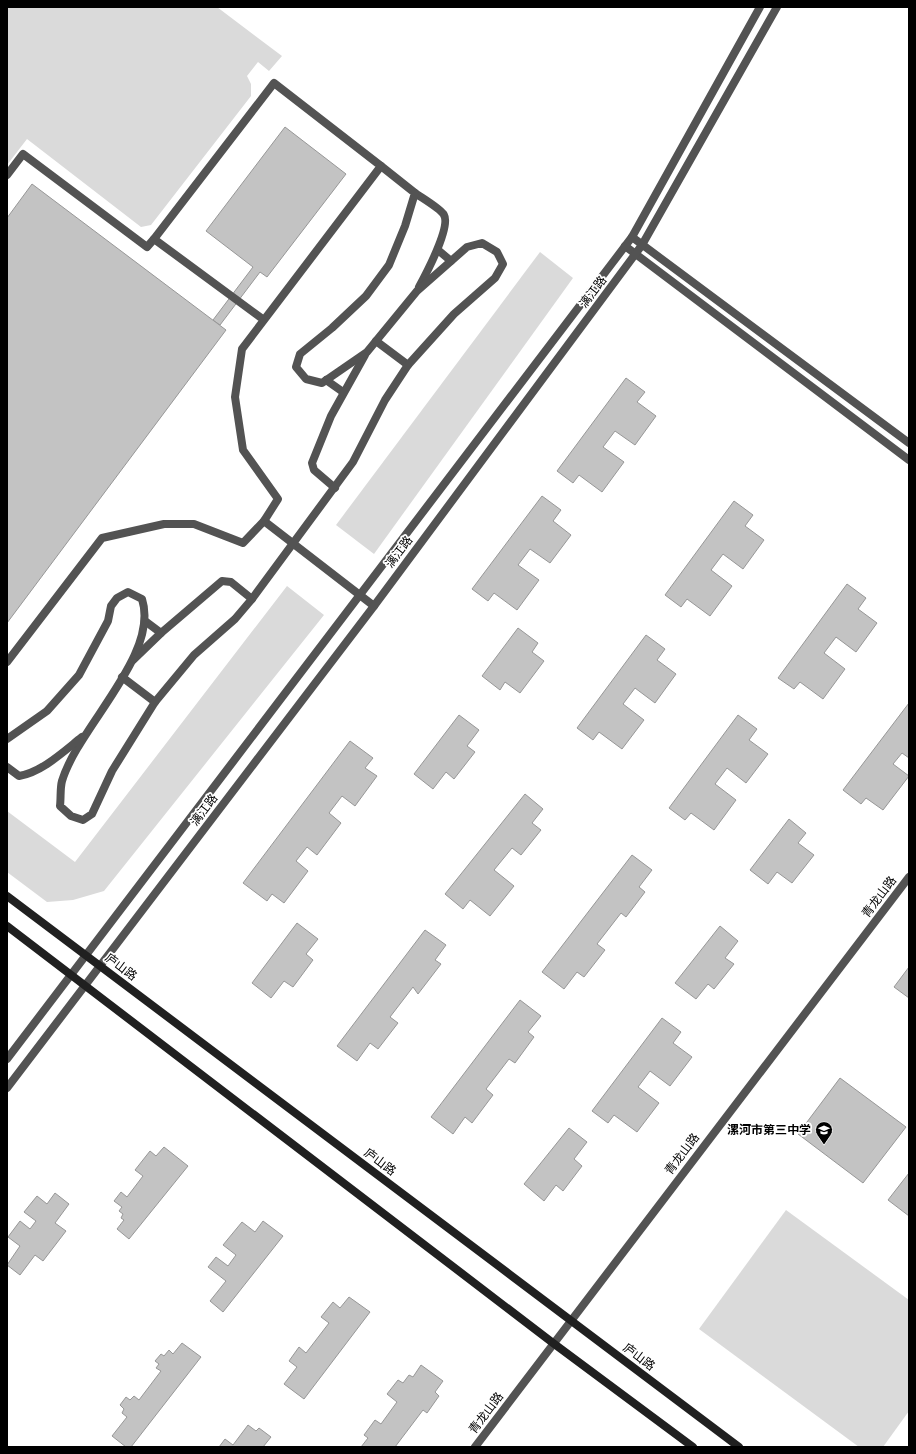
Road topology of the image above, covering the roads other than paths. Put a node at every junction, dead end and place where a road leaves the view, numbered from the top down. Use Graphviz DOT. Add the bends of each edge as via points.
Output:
graph roads {
  1 [pos="760,7"];
  2 [pos="777,7"];
  3 [pos="381,166"];
  4 [pos="7,175"];
  5 [pos="415,192"];
  6 [pos="632,237"];
  7 [pos="154,239"];
  8 [pos="642,245"];
  9 [pos="625,246"];
  10 [pos="438,250"];
  11 [pos="636,254"];
  12 [pos="451,261"];
  13 [pos="417,291"];
  14 [pos="264,320"];
  15 [pos="376,341"];
  16 [pos="366,352"];
  17 [pos="408,366"];
  18 [pos="326,380"];
  19 [pos="343,392"];
  20 [pos="909,443"];
  21 [pos="909,460"];
  22 [pos="335,488"];
  23 [pos="264,521"];
  24 [pos="293,544"];
  25 [pos="359,595"];
  26 [pos="252,599"];
  27 [pos="374,606"];
  28 [pos="145,621"];
  29 [pos="161,634"];
  30 [pos="132,661"];
  31 [pos="7,662"];
  32 [pos="122,677"];
  33 [pos="154,702"];
  34 [pos="87,733"];
  35 [pos="7,739"];
  36 [pos="54,758"];
  37 [pos="7,767"];
  38 [pos="68,768"];
  39 [pos="909,877"];
  40 [pos="7,896"];
  41 [pos="7,926"];
  42 [pos="85,955"];
  43 [pos="100,966"];
  44 [pos="70,974"];
  45 [pos="84,986"];
  46 [pos="7,1059"];
  47 [pos="7,1088"];
  48 [pos="571,1320"];
  49 [pos="553,1343"];
  50 [pos="475,1447"];
  51 [pos="693,1447"];
  52 [pos="739,1447"];
  1 -- 6 [label="street, 漓江路"];
  2 -- 8 [label="street, 漓江路"];
  3 -- 5 [label="street"];
  3 -- 7 [label="street" via="274,83"];
  3 -- 14 [label="street"];
  4 -- 7 [label="street" via="23,154 147,248"];
  5 -- 10 [label="street" via="444,214 446,221"];
  5 -- 18 [label="street" via="389,265 366,296 300,354 296,367 306,379 322,383"];
  6 -- 8 [label="street"];
  6 -- 9 [label="street, 漓江路"];
  7 -- 14 [label="street"];
  8 -- 11 [label="street, 漓江路"];
  8 -- 20 [label="street"];
  9 -- 11 [label="street"];
  9 -- 25 [label="street, 漓江路"];
  10 -- 12 [label="street"];
  10 -- 13 [label="street"];
  11 -- 21 [label="street"];
  11 -- 27 [label="street, 漓江路"];
  12 -- 13 [label="street"];
  12 -- 17 [label="street" via="467,247 482,243 497,252 503,264 496,278 454,314"];
  13 -- 15 [label="street"];
  14 -- 23 [label="street" via="242,349 235,397 243,450 278,498"];
  15 -- 16 [label="street"];
  15 -- 17 [label="street"];
  16 -- 18 [label="street"];
  16 -- 19 [label="street"];
  17 -- 22 [label="street" via="385,400 353,462"];
  18 -- 19 [label="street"];
  19 -- 22 [label="street" via="312,463 314,470"];
  22 -- 24 [label="street"];
  23 -- 24 [label="street"];
  23 -- 31 [label="street" via="243,543 194,524 164,524 102,538"];
  24 -- 25 [label="street"];
  24 -- 26 [label="street"];
  25 -- 27 [label="street"];
  25 -- 42 [label="street, 漓江路"];
  26 -- 29 [label="street" via="231,582 222,581"];
  26 -- 33 [label="street" via="235,619 194,655"];
  27 -- 43 [label="street, 漓江路"];
  28 -- 29 [label="street"];
  28 -- 30 [label="street"];
  28 -- 35 [label="street" via="142,599 128,592 117,598 111,606 108,621 79,675 47,711"];
  29 -- 30 [label="street"];
  30 -- 32 [label="street"];
  32 -- 33 [label="street"];
  32 -- 34 [label="street"];
  33 -- 38 [label="street" via="112,771 92,814 83,820 71,816 60,806 61,782"];
  34 -- 36 [label="street"];
  34 -- 38 [label="street"];
  36 -- 37 [label="street" via="30,774 19,776"];
  36 -- 38 [label="street"];
  39 -- 48 [label="street, 青龙山路"];
  40 -- 42 [label="main road, 庐山路"];
  41 -- 44 [label="main road"];
  42 -- 43 [label="main road, 庐山路"];
  42 -- 44 [label="street, 漓江路"];
  43 -- 45 [label="street, 漓江路"];
  43 -- 48 [label="main road, 庐山路"];
  44 -- 45 [label="main road"];
  44 -- 46 [label="street, 漓江路"];
  45 -- 47 [label="street, 漓江路"];
  45 -- 49 [label="main road"];
  48 -- 49 [label="street, 青龙山路"];
  48 -- 52 [label="main road, 庐山路"];
  49 -- 50 [label="street, 青龙山路"];
  49 -- 51 [label="main road"];
}
